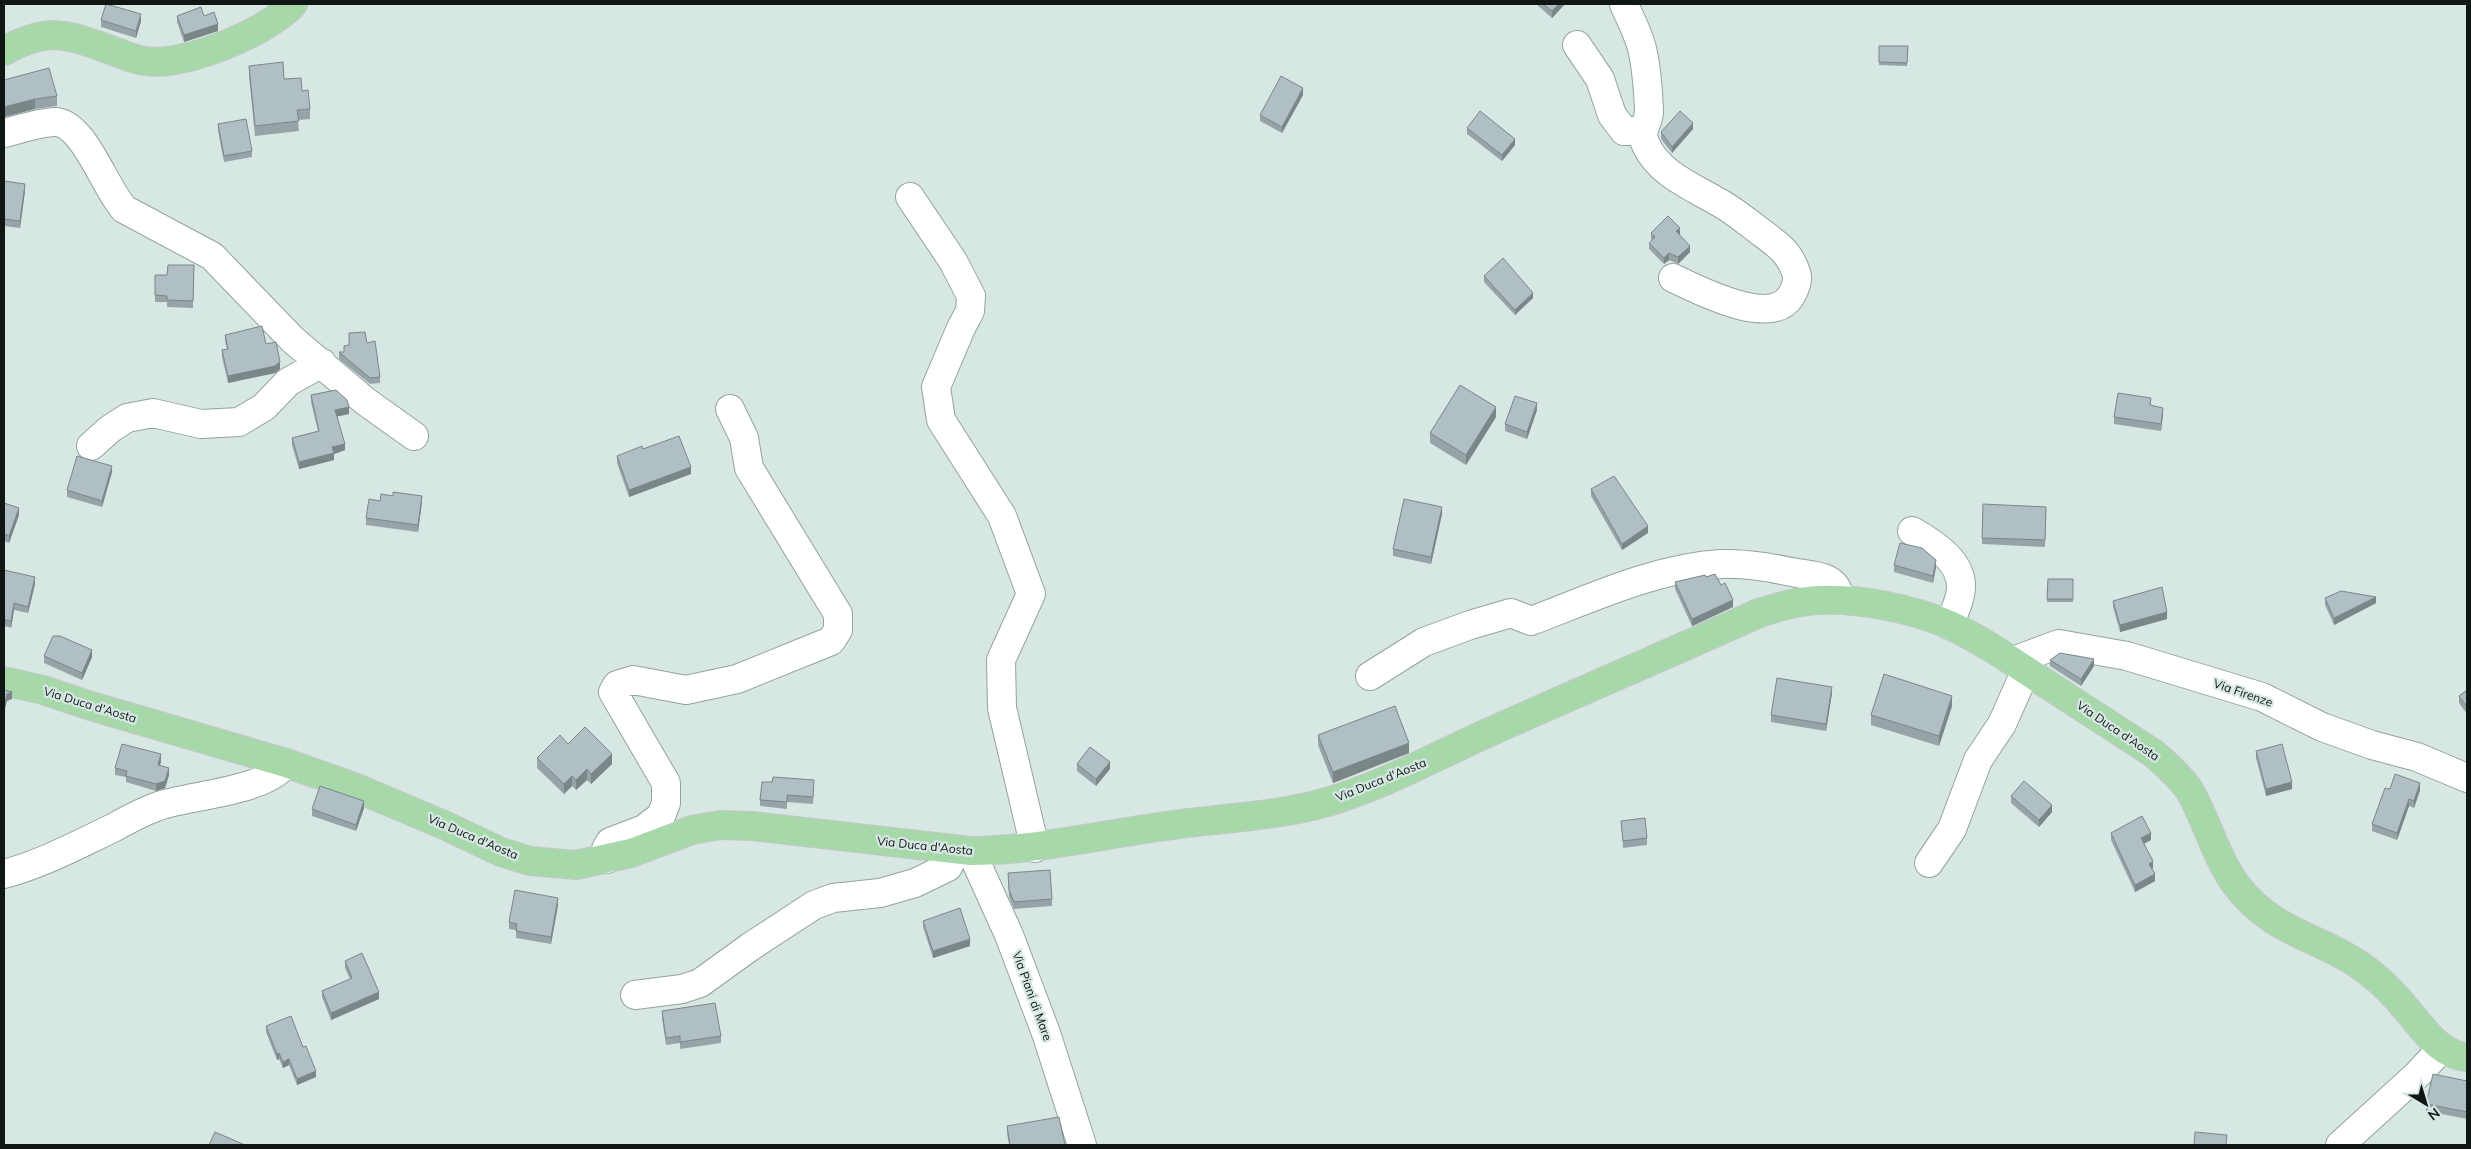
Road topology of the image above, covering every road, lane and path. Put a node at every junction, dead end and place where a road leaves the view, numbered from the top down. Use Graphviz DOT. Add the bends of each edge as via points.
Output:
graph roads {
  1 [pos="293,4"];
  2 [pos="1624,4"];
  3 [pos="1578,45"];
  4 [pos="4,50"];
  5 [pos="1642,131"];
  6 [pos="4,133"];
  7 [pos="910,198"];
  8 [pos="1673,278"];
  9 [pos="322,363"];
  10 [pos="730,409"];
  11 [pos="414,436"];
  12 [pos="91,446"];
  13 [pos="1912,532"];
  14 [pos="1840,599"];
  15 [pos="1949,625"];
  16 [pos="2020,665"];
  17 [pos="1370,676"];
  18 [pos="4,681"];
  19 [pos="286,763"];
  20 [pos="2467,778"];
  21 [pos="1035,848"];
  22 [pos="964,851"];
  23 [pos="607,859"];
  24 [pos="1929,863"];
  25 [pos="4,874"];
  26 [pos="635,995"];
  27 [pos="2442,1048"];
  28 [pos="2467,1058"];
  29 [pos="1082,1145"];
  30 [pos="2340,1145"];
  1 -- 4 [label="main road" via="247,36 179,60 143,61 56,34 38,35"];
  2 -- 5 [label="street" via="1643,52 1650,112"];
  3 -- 5 [label="street" via="1600,79 1612,115 1624,131"];
  5 -- 8 [label="street" via="1646,145 1659,165 1672,176 1727,207 1779,246 1791,258 1798,276 1788,301 1774,309 1752,309 1706,294"];
  6 -- 9 [label="street" via="56,122 69,126 81,138 114,198 124,208 212,256 293,340"];
  7 -- 21 [label="street" via="953,261 971,296 970,311 936,387 941,420 1002,516 1031,594 1001,660 1002,708"];
  9 -- 11 [label="street" via="365,401"];
  9 -- 12 [label="street" via="288,382 264,407 239,422 201,424 153,413 127,418"];
  10 -- 23 [label="street" via="744,438 749,468 838,614 838,630 831,642 737,679 686,690 633,680 616,685 613,692 666,783 666,803 661,816 644,829 610,842 606,849"];
  13 -- 15 [label="street" via="1933,544 1958,571 1961,594"];
  14 -- 15 [label="main road, Via Duca d'Aosta" via="1910,612"];
  14 -- 17 [label="street" via="1834,582 1818,576 1760,566 1722,564 1686,568 1649,577 1531,621 1511,613 1470,625 1424,642"];
  14 -- 21 [label="main road, Via Duca d'Aosta" via="1785,605 1760,613 1342,798 1299,810 1164,826"];
  15 -- 16 [label="main road, Via Duca d'Aosta"];
  16 -- 20 [label="street, Via Firenze" via="2059,644 2127,656 2262,697 2322,727 2417,757"];
  16 -- 24 [label="street" via="2002,724 1978,760 1952,829"];
  16 -- 27 [label="main road, Via Duca d'Aosta" via="2153,753 2172,770 2200,811 2236,886 2251,903 2294,933 2368,972"];
  18 -- 19 [label="main road, Via Duca d'Aosta"];
  19 -- 23 [label="main road, Via Duca d'Aosta" via="354,787 501,852 530,861 576,865"];
  19 -- 25 [label="street" via="266,779 161,805 55,856"];
  21 -- 22 [label="main road, Via Duca d'Aosta"];
  22 -- 23 [label="main road, Via Duca d'Aosta" via="720,825 692,830"];
  22 -- 26 [label="street" via="948,867 915,883 880,893 833,898 814,905 700,983 682,989"];
  22 -- 29 [label="street, Via Piani di Mare" via="1009,936 1046,1033"];
  27 -- 28 [label="main road, Via Duca d'Aosta"];
  27 -- 30 [label="street"];
}
